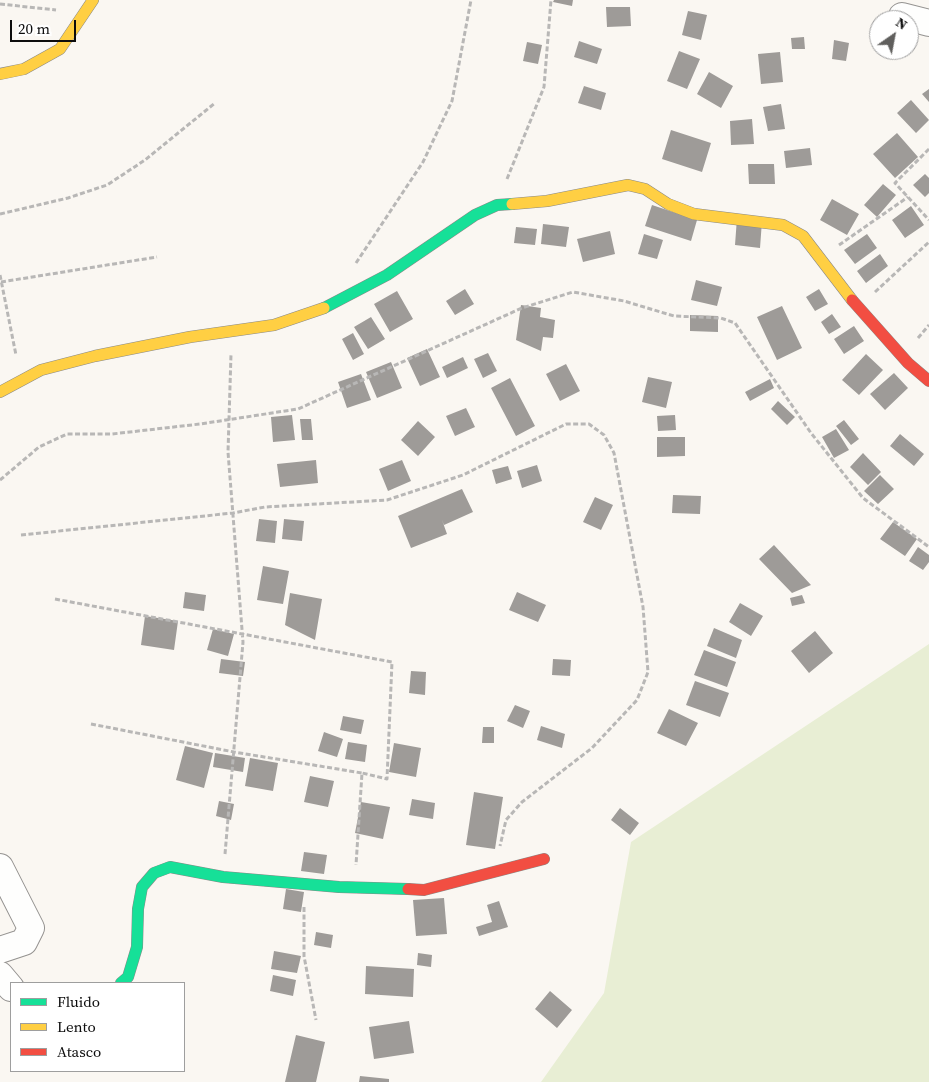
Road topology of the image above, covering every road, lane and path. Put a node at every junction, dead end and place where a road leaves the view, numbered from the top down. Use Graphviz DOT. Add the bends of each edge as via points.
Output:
graph roads {
  1 [pos="94,0"];
  2 [pos="471,0"];
  3 [pos="551,0"];
  4 [pos="0,4"];
  5 [pos="84,13"];
  6 [pos="0,74"];
  7 [pos="215,103"];
  8 [pos="929,149"];
  9 [pos="908,197"];
  10 [pos="498,204"];
  11 [pos="0,214"];
  12 [pos="929,220"];
  13 [pos="929,242"];
  14 [pos="158,257"];
  15 [pos="821,257"];
  16 [pos="350,270"];
  17 [pos="0,275"];
  18 [pos="1,282"];
  19 [pos="858,308"];
  20 [pos="232,331"];
  21 [pos="22,381"];
  22 [pos="929,381"];
  23 [pos="0,392"];
  24 [pos="229,421"];
  25 [pos="0,480"];
  26 [pos="233,513"];
  27 [pos="21,535"];
  28 [pos="929,547"];
  29 [pos="55,599"];
  30 [pos="242,636"];
  31 [pos="91,724"];
  32 [pos="234,752"];
  33 [pos="362,773"];
  34 [pos="544,858"];
  35 [pos="0,867"];
  36 [pos="498,870"];
  37 [pos="223,878"];
  38 [pos="304,884"];
  39 [pos="354,888"];
  40 [pos="0,950"];
  41 [pos="0,975"];
  42 [pos="122,982"];
  43 [pos="10,987"];
  44 [pos="316,1020"];
  1 -- 5 [label="street"];
  2 -- 16 [label="path" via="452,101 423,162"];
  3 -- 10 [label="path" via="544,87"];
  4 -- 5 [label="path"];
  5 -- 6 [label="street" via="60,49 24,69"];
  7 -- 11 [label="path" via="145,160 107,184 68,198"];
  8 -- 9 [label="path" via="895,183"];
  9 -- 12 [label="path"];
  9 -- 15 [label="path"];
  10 -- 15 [label="street" via="547,202 628,185 645,189 668,204 694,214 783,225 803,236"];
  10 -- 20 [label="street" via="475,215 387,275 330,306 274,325"];
  13 -- 19 [label="path"];
  14 -- 18 [label="path"];
  15 -- 19 [label="street"];
  17 -- 18 [label="path"];
  18 -- 21 [label="path"];
  19 -- 22 [label="street" via="908,363"];
  20 -- 21 [label="street" via="95,356 41,370"];
  20 -- 24 [label="path"];
  21 -- 23 [label="street"];
  24 -- 25 [label="path" via="112,434 66,434 39,447"];
  24 -- 26 [label="path"];
  24 -- 28 [label="path" via="298,408 522,308 572,292 624,301 674,316 722,318 735,323 811,433 862,498"];
  26 -- 27 [label="path"];
  26 -- 30 [label="path"];
  26 -- 36 [label="path" via="266,507 387,500 463,475 566,424 589,424 604,435 614,453 644,607 648,672 637,700 592,748 522,802 506,820 500,839"];
  29 -- 30 [label="path"];
  30 -- 32 [label="path"];
  30 -- 33 [label="path" via="392,662 387,779"];
  31 -- 32 [label="path"];
  32 -- 33 [label="path"];
  32 -- 37 [label="path"];
  33 -- 39 [label="path"];
  34 -- 36 [label="street"];
  35 -- 40 [label="street" via="31,928 24,942"];
  36 -- 39 [label="street" via="424,890"];
  37 -- 38 [label="street"];
  37 -- 42 [label="street" via="170,867 154,873 142,887 136,947 128,977"];
  38 -- 39 [label="street"];
  38 -- 44 [label="path" via="304,956"];
  41 -- 43 [label="street"];
}
